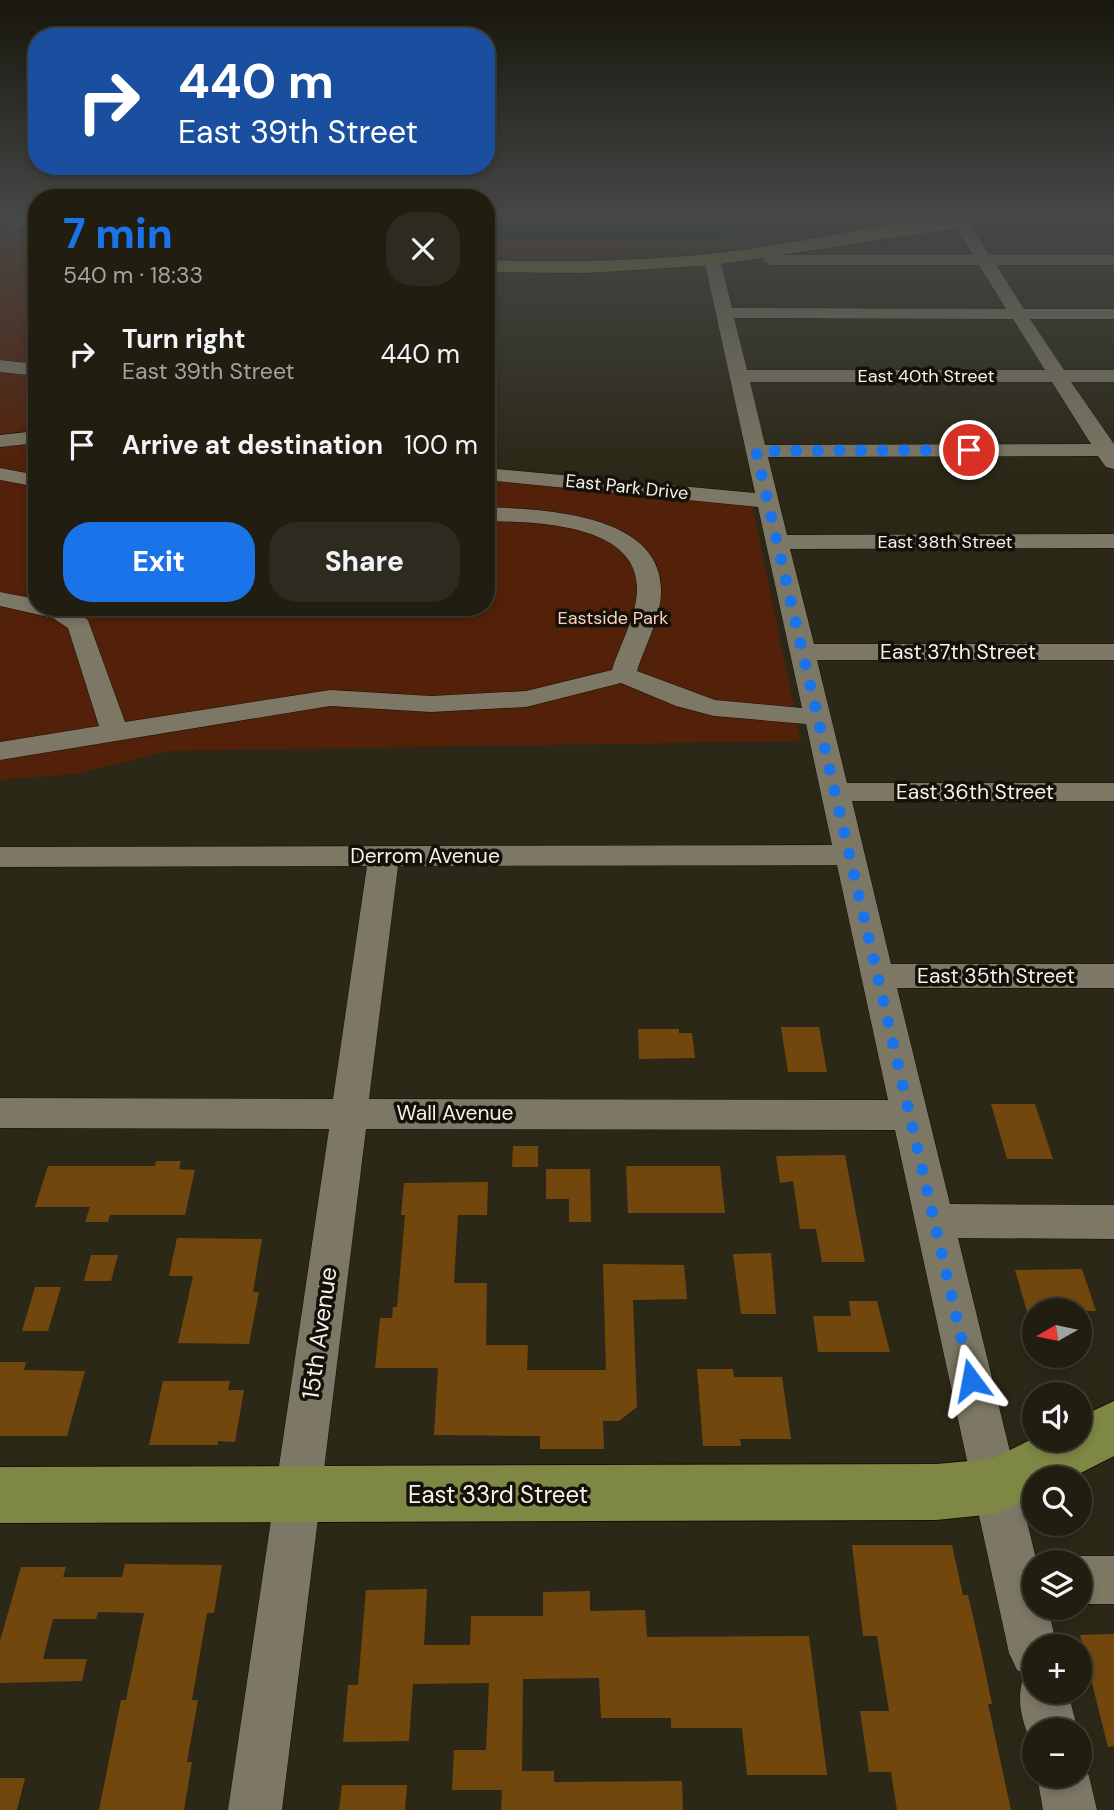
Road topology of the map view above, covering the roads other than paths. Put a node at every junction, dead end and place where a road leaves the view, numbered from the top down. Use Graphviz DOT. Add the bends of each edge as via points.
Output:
graph roads {
  1 [pos="721,301"];
  2 [pos="1011,301"];
  3 [pos="724,313"];
  4 [pos="1019,314"];
  5 [pos="1114,314"];
  6 [pos="0,366"];
  7 [pos="28,369"];
  8 [pos="739,376"];
  9 [pos="1059,376"];
  10 [pos="1114,376"];
  11 [pos="28,438"];
  12 [pos="0,440"];
  13 [pos="756,451"];
  14 [pos="1111,455"];
  15 [pos="0,474"];
  16 [pos="495,475"];
  17 [pos="28,479"];
  18 [pos="768,501"];
  19 [pos="495,515"];
  20 [pos="1114,541"];
  21 [pos="777,542"];
  22 [pos="0,599"];
  23 [pos="28,604"];
  24 [pos="66,616"];
  25 [pos="803,652"];
  26 [pos="1114,652"];
  27 [pos="622,675"];
  28 [pos="817,716"];
  29 [pos="115,734"];
  30 [pos="0,751"];
  31 [pos="835,792"];
  32 [pos="1114,792"];
  33 [pos="850,855"];
  34 [pos="0,856"];
  35 [pos="384,856"];
  36 [pos="878,976"];
  37 [pos="1114,976"];
  38 [pos="349,1112"];
  39 [pos="0,1113"];
  40 [pos="910,1115"];
  41 [pos="935,1221"];
  42 [pos="1114,1222"];
  43 [pos="1114,1428"];
  44 [pos="995,1486"];
  45 [pos="0,1495"];
  46 [pos="296,1495"];
  47 [pos="1022,1568"];
  48 [pos="1092,1580"];
  49 [pos="1114,1580"];
  50 [pos="1065,1788"];
  51 [pos="255,1810"];
  52 [pos="1070,1810"];
  1 -- 3 [label="street"];
  2 -- 4 [label="street"];
  3 -- 4 [label="street"];
  3 -- 8 [label="street"];
  4 -- 5 [label="street"];
  4 -- 9 [label="street"];
  6 -- 7 [label="street"];
  8 -- 9 [label="street, East 40th Street"];
  8 -- 13 [label="street"];
  9 -- 10 [label="street, East 40th Street"];
  9 -- 14 [label="street"];
  11 -- 12 [label="street"];
  13 -- 14 [label="street"];
  13 -- 18 [label="street"];
  15 -- 17 [label="street"];
  16 -- 18 [label="street, East Park Drive"];
  18 -- 21 [label="street"];
  19 -- 27 [label="street" via="558,519 606,532 628,544 641,560 649,583 647,606"];
  20 -- 21 [label="street, East 38th Street"];
  21 -- 25 [label="street"];
  22 -- 23 [label="street"];
  24 -- 29 [label="street" via="79,625"];
  25 -- 26 [label="street, East 37th Street"];
  25 -- 28 [label="street"];
  27 -- 28 [label="street" via="714,708"];
  27 -- 29 [label="street" via="526,699 430,704 330,698"];
  28 -- 31 [label="street"];
  29 -- 30 [label="street"];
  31 -- 32 [label="street, East 36th Street"];
  31 -- 33 [label="street"];
  33 -- 35 [label="street, Derrom Avenue"];
  33 -- 36 [label="street"];
  34 -- 35 [label="street, Derrom Avenue"];
  35 -- 38 [label="street, 15th Avenue"];
  36 -- 37 [label="street, East 35th Street"];
  36 -- 40 [label="street"];
  38 -- 39 [label="street, Wall Avenue"];
  38 -- 40 [label="street, Wall Avenue"];
  38 -- 46 [label="street, 15th Avenue"];
  40 -- 41 [label="street"];
  41 -- 42 [label="street"];
  41 -- 44 [label="street"];
  43 -- 44 [label="main road"];
  44 -- 46 [label="main road, East 33rd Street" via="936,1492"];
  44 -- 47 [label="street"];
  45 -- 46 [label="main road, East 33rd Street"];
  46 -- 51 [label="street, 15th Avenue"];
  48 -- 49 [label="street"];
  50 -- 52 [label="street"];
}
